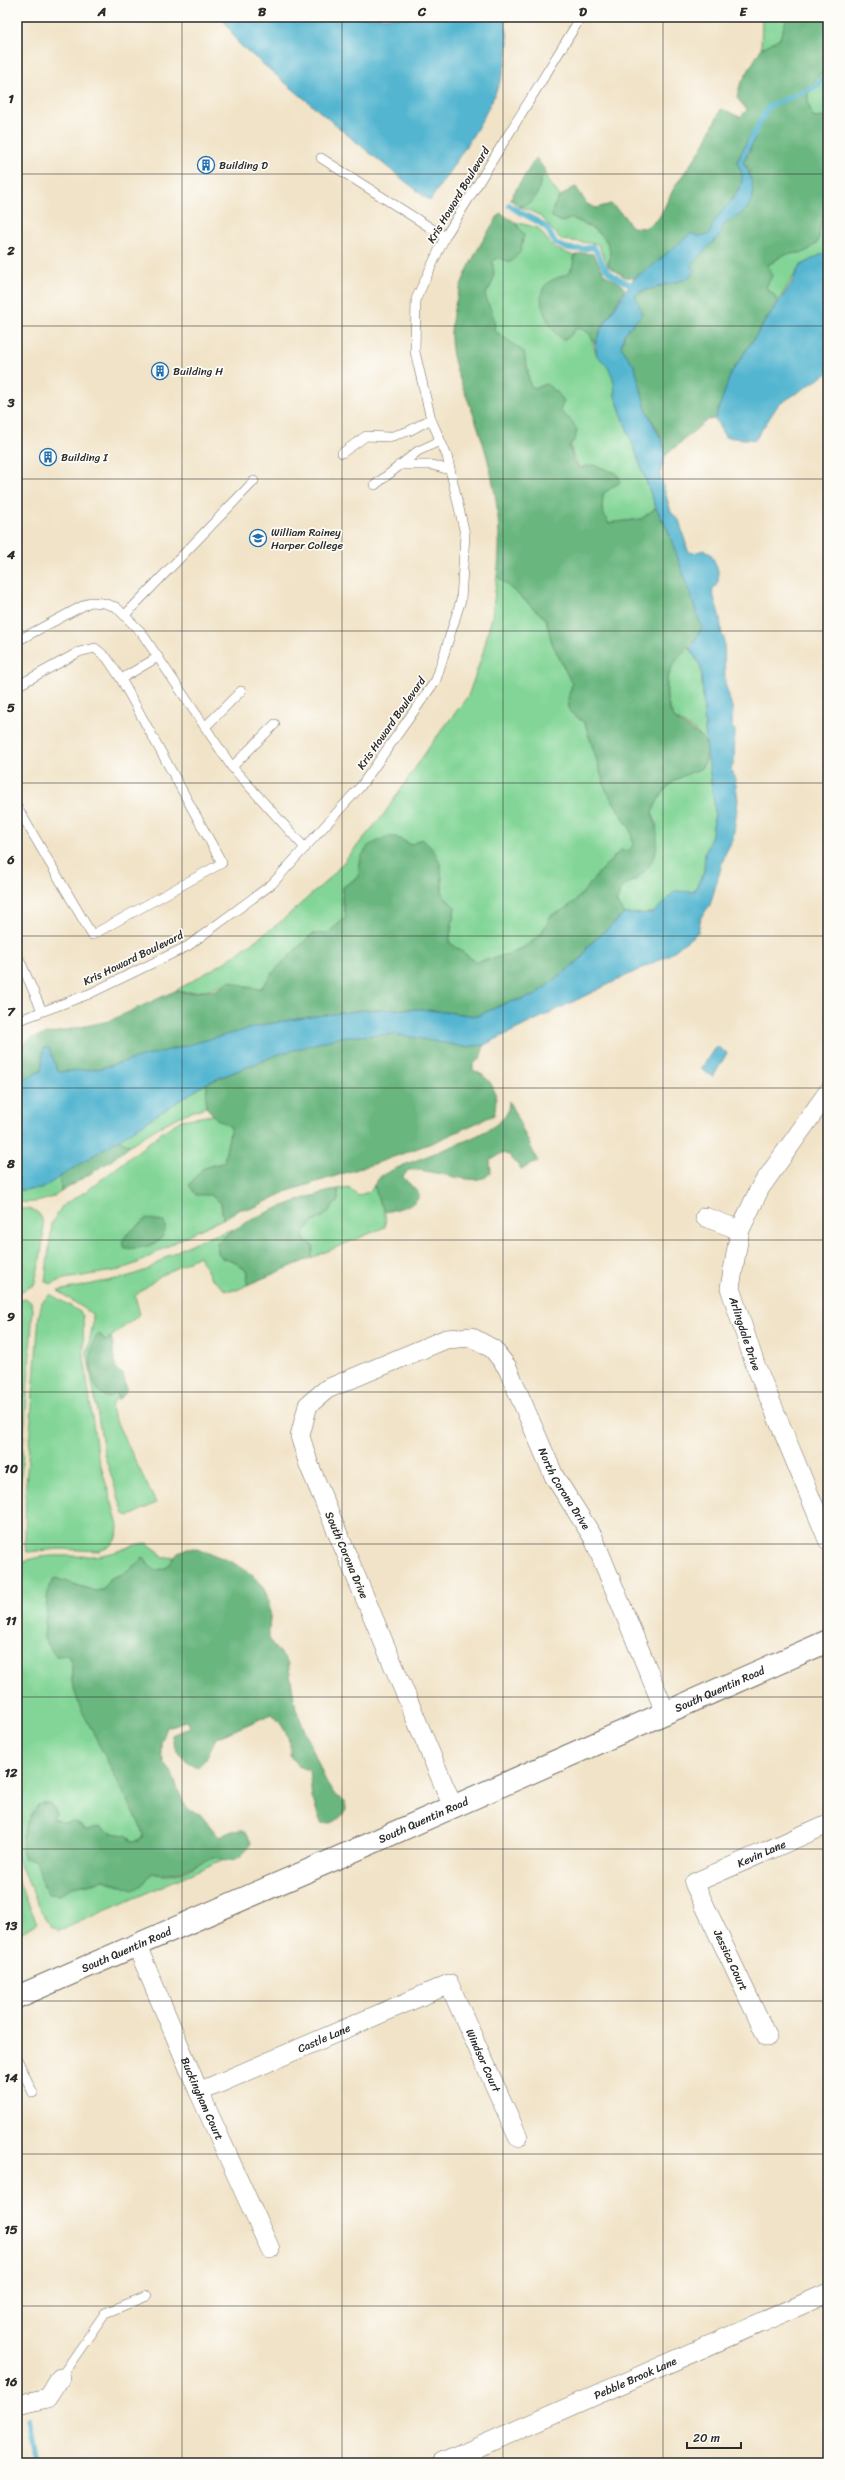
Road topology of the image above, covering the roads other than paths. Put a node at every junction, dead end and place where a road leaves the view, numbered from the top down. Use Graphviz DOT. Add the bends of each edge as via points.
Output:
graph roads {
  1 [pos="582,17"];
  2 [pos="321,158"];
  3 [pos="444,237"];
  4 [pos="431,419"];
  5 [pos="440,441"];
  6 [pos="342,453"];
  7 [pos="399,465"];
  8 [pos="450,470"];
  9 [pos="254,481"];
  10 [pos="375,485"];
  11 [pos="125,615"];
  12 [pos="17,641"];
  13 [pos="158,657"];
  14 [pos="121,679"];
  15 [pos="17,686"];
  16 [pos="241,691"];
  17 [pos="275,724"];
  18 [pos="205,728"];
  19 [pos="232,767"];
  20 [pos="17,807"];
  21 [pos="305,848"];
  22 [pos="17,954"];
  23 [pos="42,1012"];
  24 [pos="17,1021"];
  25 [pos="828,1092"];
  26 [pos="705,1217"];
  27 [pos="740,1230"];
  28 [pos="408,1353"];
  29 [pos="828,1540"];
  30 [pos="828,1641"];
  31 [pos="666,1714"];
  32 [pos="454,1807"];
  33 [pos="828,1824"];
  34 [pos="694,1883"];
  35 [pos="137,1946"];
  36 [pos="448,1984"];
  37 [pos="17,1996"];
  38 [pos="767,2037"];
  39 [pos="17,2059"];
  40 [pos="199,2092"];
  41 [pos="33,2093"];
  42 [pos="518,2137"];
  43 [pos="270,2249"];
  44 [pos="828,2293"];
  45 [pos="147,2296"];
  46 [pos="60,2378"];
  47 [pos="17,2405"];
  48 [pos="442,2463"];
  1 -- 3 [label="lane, Kris Howard Boulevard"];
  2 -- 3 [label="lane"];
  3 -- 4 [label="lane, Kris Howard Boulevard" via="416,299 415,352"];
  4 -- 5 [label="lane, Kris Howard Boulevard"];
  4 -- 6 [label="lane" via="409,431 389,437 366,436"];
  5 -- 7 [label="lane" via="418,451"];
  5 -- 8 [label="lane, Kris Howard Boulevard"];
  7 -- 8 [label="lane" via="432,465"];
  7 -- 10 [label="lane"];
  8 -- 21 [label="lane, Kris Howard Boulevard" via="465,534 461,600 436,680 361,786"];
  9 -- 11 [label="lane"];
  11 -- 12 [label="lane" via="103,602 90,602"];
  11 -- 13 [label="lane" via="141,632"];
  13 -- 14 [label="lane"];
  13 -- 18 [label="lane"];
  14 -- 15 [label="lane" via="107,658 95,648 79,652"];
  14 -- 20 [label="lane" via="222,863 92,935"];
  16 -- 18 [label="lane"];
  17 -- 19 [label="lane"];
  18 -- 19 [label="lane"];
  19 -- 21 [label="lane"];
  21 -- 23 [label="lane, Kris Howard Boulevard" via="272,884 188,946 89,994"];
  22 -- 23 [label="lane"];
  23 -- 24 [label="lane, Kris Howard Boulevard"];
  25 -- 27 [label="street, Arlingdale Drive" via="760,1188"];
  26 -- 27 [label="street"];
  27 -- 29 [label="street, Arlingdale Drive" via="730,1288 755,1364"];
  28 -- 31 [label="street, North Corona Drive" via="446,1339 471,1337 493,1349 507,1367 554,1476 593,1537"];
  28 -- 32 [label="street, South Corona Drive" via="327,1389 308,1405 300,1436 308,1465"];
  30 -- 31 [label="main road, South Quentin Road"];
  31 -- 32 [label="main road, South Quentin Road"];
  32 -- 35 [label="main road, South Quentin Road"];
  33 -- 34 [label="street, Kevin Lane"];
  34 -- 38 [label="street, Jessica Court"];
  35 -- 37 [label="main road, South Quentin Road"];
  35 -- 40 [label="street, Buckingham Court"];
  36 -- 40 [label="street, Castle Lane"];
  36 -- 42 [label="street, Windsor Court"];
  39 -- 41 [label="lane"];
  40 -- 43 [label="street, Buckingham Court"];
  44 -- 48 [label="street, Pebble Brook Lane"];
  45 -- 46 [label="lane" via="105,2313"];
  46 -- 47 [label="street" via="47,2398"];
}
